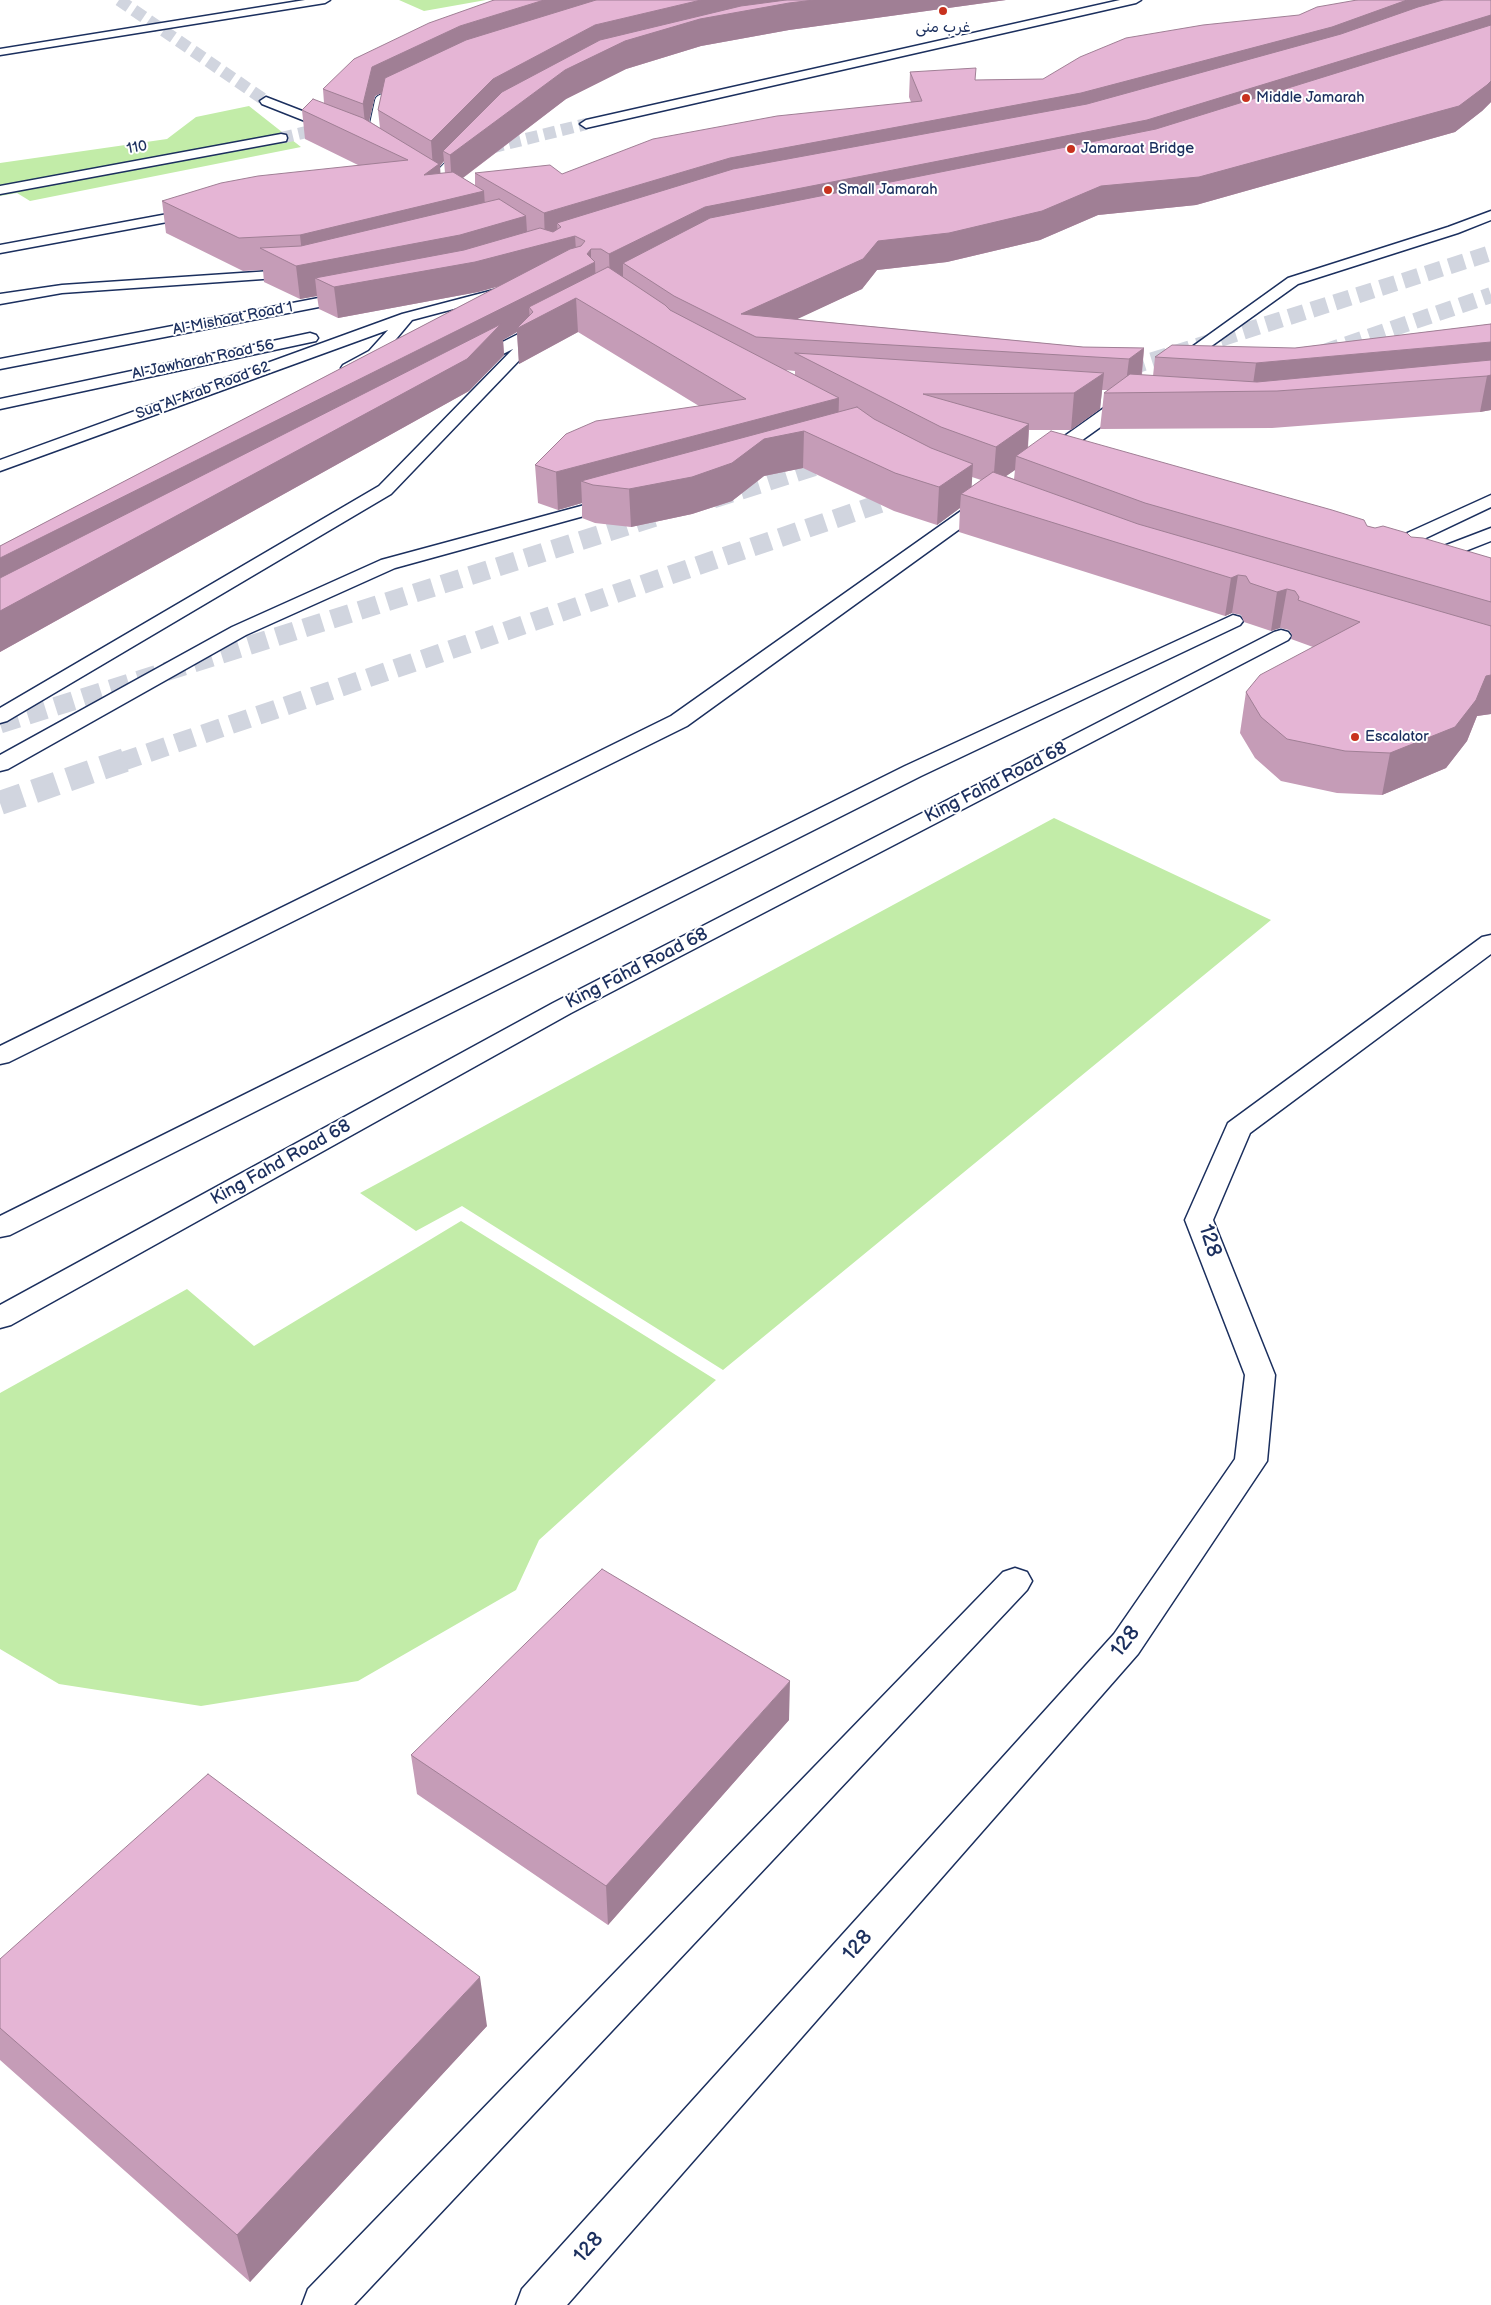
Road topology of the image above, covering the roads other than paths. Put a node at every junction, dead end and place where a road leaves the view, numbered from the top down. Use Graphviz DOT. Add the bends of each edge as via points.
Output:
graph roads {
  1 [pos="324,0"];
  2 [pos="1136,0"];
  3 [pos="0,52"];
  4 [pos="415,84"];
  5 [pos="266,101"];
  6 [pos="586,124"];
  7 [pos="345,133"];
  8 [pos="480,135"];
  9 [pos="281,138"];
  10 [pos="0,190"];
  11 [pos="216,210"];
  12 [pos="1491,214"];
  13 [pos="1491,219"];
  14 [pos="1453,230"];
  15 [pos="0,249"];
  16 [pos="313,270"];
  17 [pos="520,287"];
  18 [pos="371,293"];
  19 [pos="0,299"];
  20 [pos="565,315"];
  21 [pos="407,317"];
  22 [pos="541,328"];
  23 [pos="0,364"];
  24 [pos="461,369"];
  25 [pos="332,378"];
  26 [pos="1148,389"];
  27 [pos="1103,399"];
  28 [pos="0,404"];
  29 [pos="0,466"];
  30 [pos="1034,466"];
  31 [pos="971,489"];
  32 [pos="638,496"];
  33 [pos="1491,500"];
  34 [pos="1491,534"];
  35 [pos="1368,558"];
  36 [pos="1411,569"];
  37 [pos="1232,621"];
  38 [pos="1281,636"];
  39 [pos="0,717"];
  40 [pos="0,764"];
  41 [pos="1491,942"];
  42 [pos="0,1056"];
  43 [pos="0,1228"];
  44 [pos="0,1318"];
  45 [pos="1015,1581"];
  46 [pos="324,2305"];
  47 [pos="538,2305"];
  1 -- 3 [label="street"];
  2 -- 6 [label="street"];
  4 -- 8 [label="street, bridge" via="381,101 367,142 439,185"];
  5 -- 7 [label="street"];
  9 -- 10 [label="street, 110"];
  11 -- 15 [label="street"];
  12 -- 14 [label="street"];
  13 -- 14 [label="street"];
  14 -- 26 [label="street" via="1292,281"];
  16 -- 19 [label="street" via="62,289"];
  17 -- 21 [label="street"];
  18 -- 23 [label="street, Al-Mishaat Road 1"];
  20 -- 22 [label="street"];
  21 -- 25 [label="street" via="375,354"];
  21 -- 28 [label="street, Al-Jawharah Road 56"];
  21 -- 29 [label="street, Suq Al-Arab Road 62"];
  22 -- 24 [label="street"];
  22 -- 39 [label="street" via="385,490"];
  26 -- 27 [label="street"];
  26 -- 30 [label="street"];
  31 -- 42 [label="street" via="1005,496 680,721"];
  32 -- 40 [label="street" via="388,564 239,631"];
  33 -- 35 [label="street"];
  34 -- 36 [label="street" via="1443,552"];
  37 -- 43 [label="street" via="913,771"];
  38 -- 44 [label="street, King Fahd Road 68" via="562,1008"];
  41 -- 47 [label="street, 128" via="1238,1129 1199,1220 1260,1375 1251,1461 1126,1644"];
  45 -- 46 [label="street"];
}
